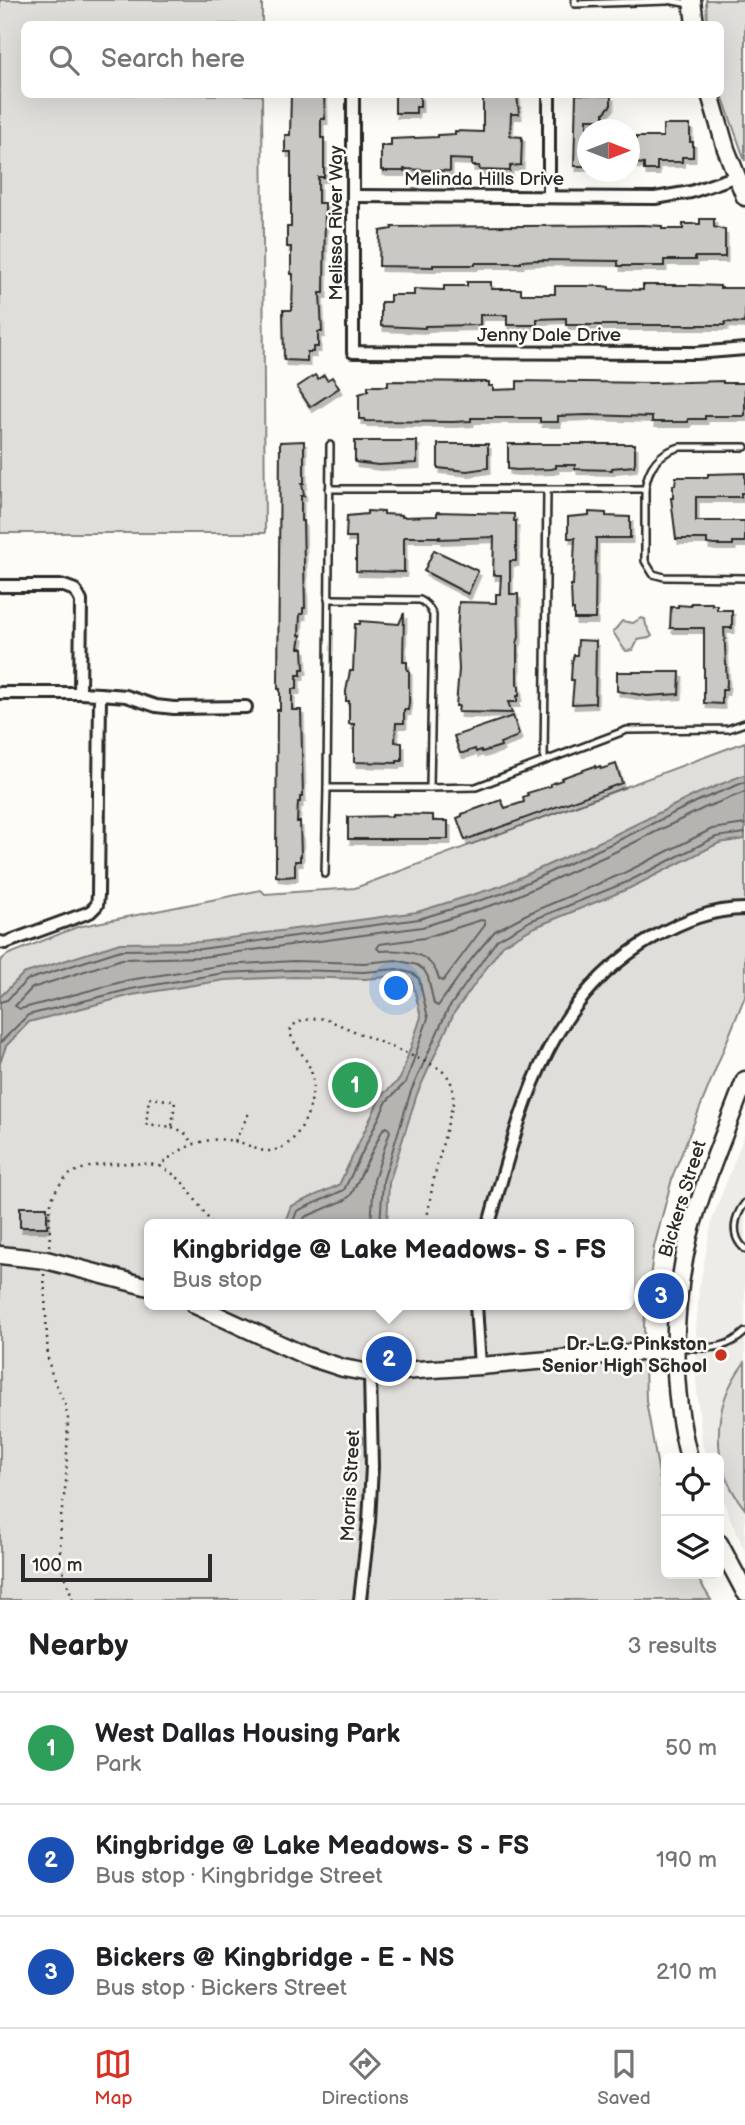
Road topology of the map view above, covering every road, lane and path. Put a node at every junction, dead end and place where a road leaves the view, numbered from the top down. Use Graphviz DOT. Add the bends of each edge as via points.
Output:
graph roads {
  1 [pos="575,0"];
  2 [pos="668,0"];
  3 [pos="693,3"];
  4 [pos="695,21"];
  5 [pos="353,98"];
  6 [pos="549,98"];
  7 [pos="711,98"];
  8 [pos="737,177"];
  9 [pos="353,196"];
  10 [pos="549,197"];
  11 [pos="745,197"];
  12 [pos="745,349"];
  13 [pos="353,352"];
  14 [pos="330,445"];
  15 [pos="745,447"];
  16 [pos="329,489"];
  17 [pos="645,489"];
  18 [pos="547,490"];
  19 [pos="745,578"];
  20 [pos="0,586"];
  21 [pos="328,599"];
  22 [pos="0,693"];
  23 [pos="80,693"];
  24 [pos="100,694"];
  25 [pos="246,707"];
  26 [pos="745,723"];
  27 [pos="544,760"];
  28 [pos="327,788"];
  29 [pos="430,788"];
  30 [pos="326,874"];
  31 [pos="745,909"];
  32 [pos="0,942"];
  33 [pos="745,1080"];
  34 [pos="250,1111"];
  35 [pos="172,1127"];
  36 [pos="235,1141"];
  37 [pos="192,1144"];
  38 [pos="160,1166"];
  39 [pos="745,1203"];
  40 [pos="209,1219"];
  41 [pos="427,1219"];
  42 [pos="490,1219"];
  43 [pos="745,1249"];
  44 [pos="0,1255"];
  45 [pos="46,1260"];
  46 [pos="144,1285"];
  47 [pos="206,1310"];
  48 [pos="476,1310"];
  49 [pos="745,1332"];
  50 [pos="676,1349"];
  51 [pos="480,1366"];
  52 [pos="370,1373"];
  53 [pos="689,1453"];
  54 [pos="724,1552"];
  55 [pos="745,1592"];
  56 [pos="73,1600"];
  57 [pos="360,1600"];
  1 -- 2 [label="lane" via="575,4"];
  2 -- 3 [label="lane"];
  3 -- 4 [label="street"];
  5 -- 9 [label="street, Melissa River Way"];
  6 -- 10 [label="street"];
  7 -- 8 [label="street"];
  8 -- 10 [label="street, Melinda Hills Drive" via="655,198"];
  8 -- 11 [label="street"];
  9 -- 10 [label="street, Melinda Hills Drive"];
  9 -- 13 [label="street, Melissa River Way"];
  12 -- 13 [label="street, Jenny Dale Drive" via="696,353"];
  14 -- 16 [label="lane"];
  15 -- 17 [label="lane" via="669,450 651,468"];
  16 -- 18 [label="lane"];
  16 -- 21 [label="lane"];
  17 -- 18 [label="lane"];
  17 -- 19 [label="lane" via="645,561 653,574 664,578"];
  18 -- 27 [label="lane"];
  20 -- 23 [label="street" via="75,590 81,601"];
  21 -- 28 [label="lane"];
  21 -- 29 [label="lane" via="419,600 431,609"];
  22 -- 23 [label="street"];
  23 -- 24 [label="street"];
  24 -- 25 [label="street" via="174,708"];
  24 -- 32 [label="street" via="97,905 90,912"];
  26 -- 27 [label="lane" via="728,729 627,730"];
  27 -- 29 [label="lane" via="476,787"];
  28 -- 29 [label="lane"];
  28 -- 30 [label="lane"];
  31 -- 42 [label="street" via="709,913 673,927 612,967 585,996 552,1043 529,1089"];
  33 -- 50 [label="street, Bickers Street" via="690,1236"];
  34 -- 36 [label="path"];
  35 -- 35 [label="path" via="146,1124 149,1098 175,1101"];
  35 -- 37 [label="path" via="184,1132"];
  36 -- 37 [label="path"];
  36 -- 41 [label="path" via="272,1151 297,1134 311,1102 312,1074 290,1032 300,1021 326,1019 447,1075 453,1103"];
  37 -- 38 [label="path"];
  38 -- 40 [label="path" via="186,1186"];
  38 -- 45 [label="path" via="121,1163 68,1176 51,1204"];
  39 -- 43 [label="lane" via="735,1219 738,1243"];
  44 -- 45 [label="street"];
  45 -- 46 [label="street"];
  45 -- 56 [label="path" via="48,1359 68,1419 60,1552"];
  47 -- 52 [label="street" via="306,1356"];
  48 -- 51 [label="street"];
  49 -- 50 [label="lane" via="723,1346"];
  50 -- 51 [label="street"];
  50 -- 53 [label="street, Bickers Street" via="680,1410"];
  51 -- 52 [label="street"];
  52 -- 57 [label="street, Morris Street" via="372,1466"];
  54 -- 55 [label="street"];
}
